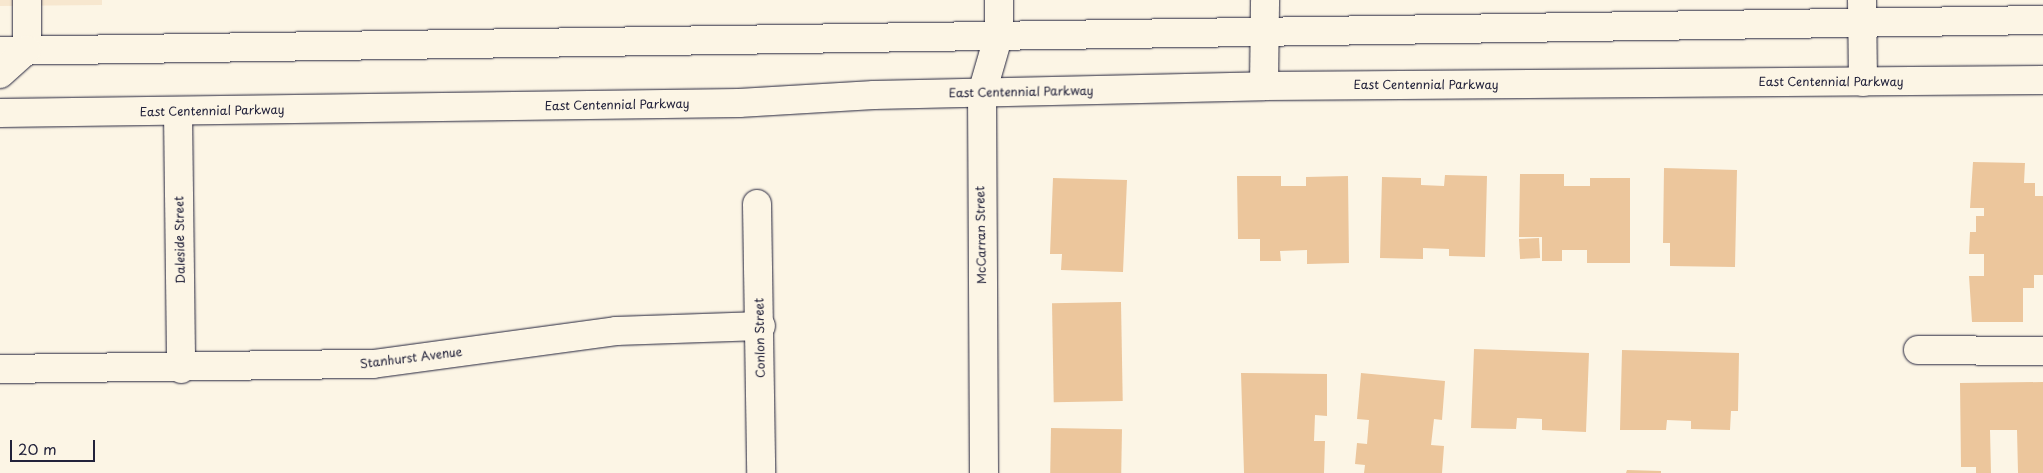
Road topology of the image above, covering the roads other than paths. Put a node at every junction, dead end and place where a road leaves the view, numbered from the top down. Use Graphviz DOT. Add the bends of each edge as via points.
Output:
graph roads {
  1 [pos="27,0"];
  2 [pos="999,0"];
  3 [pos="1264,0"];
  4 [pos="1863,11"];
  5 [pos="2043,20"];
  6 [pos="1264,32"];
  7 [pos="999,34"];
  8 [pos="13,50"];
  9 [pos="0,74"];
  10 [pos="2043,80"];
  11 [pos="1863,82"];
  12 [pos="1264,86"];
  13 [pos="982,93"];
  14 [pos="178,112"];
  15 [pos="0,113"];
  16 [pos="757,204"];
  17 [pos="761,326"];
  18 [pos="1918,350"];
  19 [pos="2043,351"];
  20 [pos="0,369"];
  21 [pos="181,369"];
  22 [pos="761,473"];
  23 [pos="984,473"];
  1 -- 8 [label="main road"];
  2 -- 7 [label="main road, McCarran Street"];
  3 -- 6 [label="main road"];
  4 -- 5 [label="main road"];
  4 -- 6 [label="main road"];
  4 -- 11 [label="main road"];
  6 -- 7 [label="main road"];
  6 -- 12 [label="main road"];
  7 -- 8 [label="main road"];
  7 -- 13 [label="main road, McCarran Street"];
  8 -- 9 [label="main road"];
  10 -- 11 [label="main road, East Centennial Parkway"];
  11 -- 12 [label="main road, East Centennial Parkway"];
  12 -- 13 [label="main road, East Centennial Parkway"];
  13 -- 14 [label="main road, East Centennial Parkway" via="740,103"];
  13 -- 23 [label="main road, McCarran Street"];
  14 -- 15 [label="main road, East Centennial Parkway"];
  14 -- 21 [label="main road, Daleside Street"];
  16 -- 17 [label="main road, Conlon Street"];
  17 -- 21 [label="main road, Stanhurst Avenue" via="616,330 373,364"];
  17 -- 22 [label="main road, Conlon Street"];
  18 -- 19 [label="main road"];
  20 -- 21 [label="main road, Stanhurst Avenue"];
}
